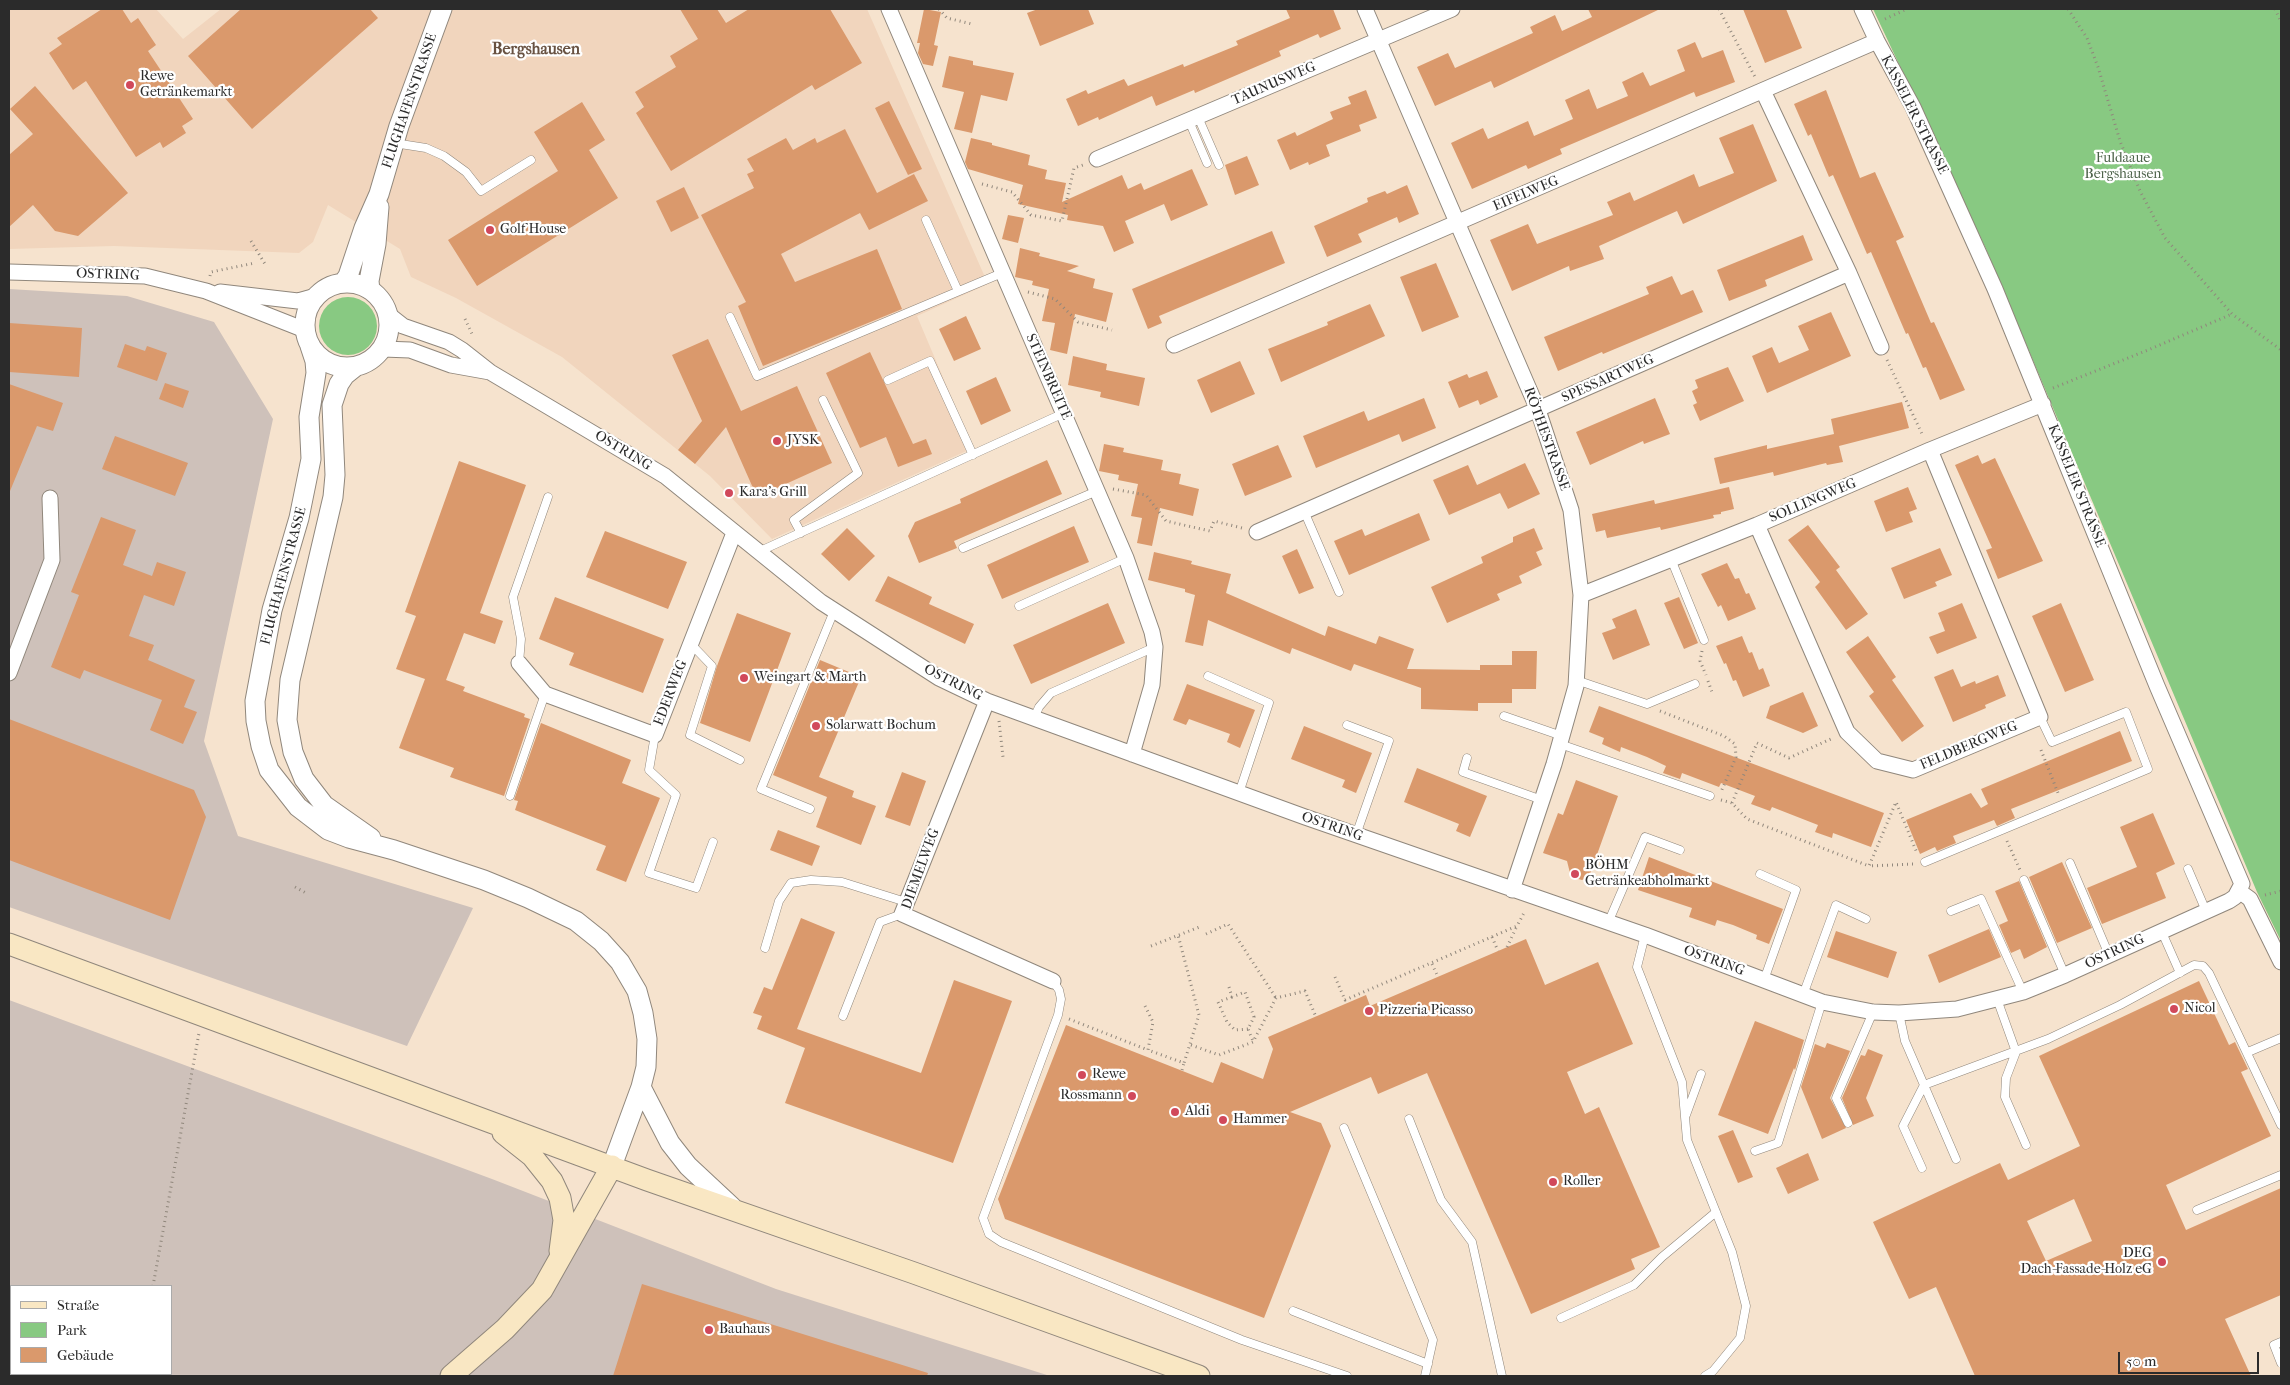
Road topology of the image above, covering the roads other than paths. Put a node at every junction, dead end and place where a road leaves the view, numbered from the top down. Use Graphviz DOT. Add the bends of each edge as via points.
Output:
graph roads {
  1 [pos="442,9"];
  2 [pos="889,9"];
  3 [pos="1365,9"];
  4 [pos="1452,9"];
  5 [pos="1862,9"];
  6 [pos="1379,40"];
  7 [pos="1877,41"];
  8 [pos="1762,91"];
  9 [pos="1193,119"];
  10 [pos="394,143"];
  11 [pos="1097,159"];
  12 [pos="531,160"];
  13 [pos="1207,163"];
  14 [pos="1218,166"];
  15 [pos="379,194"];
  16 [pos="926,220"];
  17 [pos="1458,223"];
  18 [pos="9,272"];
  19 [pos="1849,273"];
  20 [pos="1005,279"];
  21 [pos="343,283"];
  22 [pos="370,290"];
  23 [pos="206,291"];
  24 [pos="958,291"];
  25 [pos="316,296"];
  26 [pos="389,315"];
  27 [pos="730,317"];
  28 [pos="307,338"];
  29 [pos="1174,345"];
  30 [pos="1881,346"];
  31 [pos="383,349"];
  32 [pos="355,367"];
  33 [pos="490,372"];
  34 [pos="888,380"];
  35 [pos="2041,399"];
  36 [pos="823,400"];
  37 [pos="1538,410"];
  38 [pos="1064,413"];
  39 [pos="1930,450"];
  40 [pos="973,455"];
  41 [pos="1096,488"];
  42 [pos="548,497"];
  43 [pos="50,498"];
  44 [pos="1304,512"];
  45 [pos="1757,525"];
  46 [pos="1257,532"];
  47 [pos="734,533"];
  48 [pos="801,533"];
  49 [pos="963,548"];
  50 [pos="758,552"];
  51 [pos="1126,558"];
  52 [pos="1671,559"];
  53 [pos="1339,592"];
  54 [pos="1581,594"];
  55 [pos="1019,606"];
  56 [pos="834,610"];
  57 [pos="1704,640"];
  58 [pos="690,644"];
  59 [pos="1155,647"];
  60 [pos="519,663"];
  61 [pos="9,673"];
  62 [pos="1208,676"];
  63 [pos="1576,680"];
  64 [pos="1695,684"];
  65 [pos="545,694"];
  66 [pos="987,701"];
  67 [pos="1504,716"];
  68 [pos="1034,718"];
  69 [pos="2035,719"];
  70 [pos="1347,725"];
  71 [pos="655,735"];
  72 [pos="1561,740"];
  73 [pos="1132,754"];
  74 [pos="1467,758"];
  75 [pos="740,760"];
  76 [pos="1239,793"];
  77 [pos="510,796"];
  78 [pos="1710,796"];
  79 [pos="1542,800"];
  80 [pos="810,809"];
  81 [pos="1356,835"];
  82 [pos="713,842"];
  83 [pos="394,850"];
  84 [pos="1680,850"];
  85 [pos="1923,863"];
  86 [pos="2070,863"];
  87 [pos="2188,869"];
  88 [pos="1760,874"];
  89 [pos="2024,880"];
  90 [pos="1512,890"];
  91 [pos="2239,891"];
  92 [pos="904,908"];
  93 [pos="2206,910"];
  94 [pos="1951,911"];
  95 [pos="1866,919"];
  96 [pos="1608,923"];
  97 [pos="2161,930"];
  98 [pos="1645,935"];
  99 [pos="9,944"];
  100 [pos="765,948"];
  101 [pos="2109,955"];
  102 [pos="2281,962"];
  103 [pos="2180,973"];
  104 [pos="2065,975"];
  105 [pos="1764,980"];
  106 [pos="1053,981"];
  107 [pos="2023,992"];
  108 [pos="1803,995"];
  109 [pos="1997,999"];
  110 [pos="1822,1002"];
  111 [pos="1873,1012"];
  112 [pos="1899,1013"];
  113 [pos="843,1016"];
  114 [pos="2281,1038"];
  115 [pos="2016,1052"];
  116 [pos="2248,1052"];
  117 [pos="1701,1074"];
  118 [pos="1924,1085"];
  119 [pos="642,1087"];
  120 [pos="1685,1117"];
  121 [pos="480,1118"];
  122 [pos="1409,1119"];
  123 [pos="1848,1124"];
  124 [pos="2281,1125"];
  125 [pos="1344,1128"];
  126 [pos="2026,1145"];
  127 [pos="1755,1151"];
  128 [pos="1956,1159"];
  129 [pos="612,1166"];
  130 [pos="1922,1168"];
  131 [pos="2281,1175"];
  132 [pos="2197,1210"];
  133 [pos="1716,1212"];
  134 [pos="739,1213"];
  135 [pos="558,1263"];
  136 [pos="1293,1311"];
  137 [pos="1561,1318"];
  138 [pos="2281,1342"];
  139 [pos="2281,1363"];
  140 [pos="1428,1364"];
  141 [pos="451,1376"];
  142 [pos="1199,1376"];
  143 [pos="1347,1376"];
  144 [pos="1425,1376"];
  145 [pos="1502,1376"];
  146 [pos="1705,1376"];
  1 -- 10 [label="street, FLUGHAFENSTRASSE"];
  2 -- 20 [label="street, STEINBREITE"];
  3 -- 6 [label="street, RÖTHESTRASSE"];
  4 -- 6 [label="street, TAUNUSWEG"];
  5 -- 7 [label="street, KASSELER STRASSE"];
  6 -- 9 [label="street, TAUNUSWEG"];
  6 -- 17 [label="street, RÖTHESTRASSE"];
  7 -- 8 [label="street, EIFELWEG"];
  7 -- 35 [label="street, KASSELER STRASSE" via="1913,107"];
  8 -- 17 [label="street, EIFELWEG"];
  8 -- 19 [label="street"];
  9 -- 11 [label="street, TAUNUSWEG"];
  9 -- 13 [label="lane"];
  9 -- 14 [label="lane"];
  10 -- 12 [label="lane" via="426,148 444,156 466,172 481,191"];
  10 -- 15 [label="street, FLUGHAFENSTRASSE"];
  15 -- 21 [label="street, FLUGHAFENSTRASSE"];
  15 -- 22 [label="street, FLUGHAFENSTRASSE"];
  16 -- 24 [label="lane"];
  17 -- 29 [label="street, EIFELWEG"];
  17 -- 37 [label="street, RÖTHESTRASSE"];
  18 -- 23 [label="street, OSTRING" via="145,276"];
  19 -- 30 [label="street"];
  19 -- 37 [label="street, SPESSARTWEG"];
  20 -- 24 [label="lane"];
  20 -- 38 [label="street, STEINBREITE"];
  21 -- 22 [label="street" via="357,284"];
  21 -- 25 [label="street" via="333,285"];
  22 -- 26 [label="street" via="382,301"];
  23 -- 25 [label="street, OSTRING" via="298,301"];
  23 -- 28 [label="street, OSTRING"];
  24 -- 27 [label="lane" via="757,376"];
  25 -- 28 [label="street" via="305,318"];
  26 -- 31 [label="street" via="390,329"];
  26 -- 33 [label="street, OSTRING" via="403,326 449,342"];
  28 -- 32 [label="street" via="318,356 329,364"];
  28 -- 83 [label="street, FLUGHAFENSTRASSE" via="316,373 309,417 311,459 299,518 272,610 258,685 256,721 269,770 298,807 328,830"];
  31 -- 32 [label="street" via="366,364"];
  31 -- 33 [label="street, OSTRING" via="410,350 451,365"];
  32 -- 83 [label="street, FLUGHAFENSTRASSE" via="342,379 332,405 333,497 290,680 288,734 304,778 324,805 356,829"];
  33 -- 47 [label="street, OSTRING" via="665,476"];
  34 -- 40 [label="lane" via="930,361"];
  35 -- 39 [label="street, SOLLINGWEG"];
  35 -- 91 [label="street, KASSELER STRASSE" via="2157,686 2240,879"];
  36 -- 48 [label="lane" via="858,473 794,520"];
  37 -- 44 [label="street, SPESSARTWEG"];
  37 -- 54 [label="street, RÖTHESTRASSE" via="1572,510"];
  38 -- 40 [label="lane"];
  38 -- 41 [label="street, STEINBREITE"];
  39 -- 45 [label="street, SOLLINGWEG"];
  39 -- 69 [label="street"];
  40 -- 48 [label="lane"];
  41 -- 49 [label="lane"];
  41 -- 51 [label="street, STEINBREITE"];
  42 -- 60 [label="lane" via="513,597 521,639"];
  43 -- 61 [label="street" via="52,560"];
  44 -- 46 [label="street, SPESSARTWEG"];
  44 -- 53 [label="lane"];
  45 -- 52 [label="street, SOLLINGWEG"];
  45 -- 69 [label="street, FELDBERGWEG" via="1847,732 1877,761 1913,770"];
  47 -- 50 [label="street, OSTRING"];
  47 -- 58 [label="street, EDERWEG"];
  48 -- 50 [label="lane"];
  50 -- 56 [label="street, OSTRING"];
  51 -- 55 [label="lane"];
  51 -- 59 [label="street, STEINBREITE"];
  52 -- 54 [label="street, SOLLINGWEG"];
  52 -- 57 [label="lane"];
  54 -- 63 [label="street, RÖTHESTRASSE"];
  56 -- 66 [label="street, OSTRING" via="939,678"];
  56 -- 80 [label="lane" via="761,789"];
  58 -- 71 [label="street, EDERWEG"];
  58 -- 75 [label="lane" via="712,666 690,735"];
  59 -- 68 [label="lane" via="1051,693"];
  59 -- 73 [label="street, STEINBREITE" via="1152,685"];
  60 -- 65 [label="street, EDERWEG"];
  62 -- 76 [label="lane" via="1269,703"];
  63 -- 64 [label="lane" via="1647,704"];
  63 -- 72 [label="street, RÖTHESTRASSE"];
  65 -- 71 [label="street, EDERWEG"];
  65 -- 77 [label="lane"];
  66 -- 68 [label="street, OSTRING"];
  66 -- 92 [label="street, DIEMELWEG"];
  67 -- 72 [label="lane"];
  68 -- 73 [label="street, OSTRING"];
  69 -- 85 [label="lane" via="2052,742 2126,712 2148,768"];
  70 -- 81 [label="lane" via="1389,741"];
  71 -- 82 [label="lane" via="649,770 676,795 649,874 696,888"];
  72 -- 78 [label="lane"];
  72 -- 79 [label="street, RÖTHESTRASSE"];
  73 -- 76 [label="street, OSTRING"];
  74 -- 79 [label="lane" via="1462,772"];
  76 -- 81 [label="street, OSTRING"];
  79 -- 90 [label="street, RÖTHESTRASSE"];
  81 -- 90 [label="street, OSTRING"];
  83 -- 119 [label="street, FLUGHAFENSTRASSE" via="528,898 576,921 600,941 620,962 637,991 647,1039"];
  84 -- 96 [label="lane" via="1645,837"];
  86 -- 101 [label="lane"];
  87 -- 93 [label="lane"];
  88 -- 105 [label="lane" via="1796,890"];
  89 -- 104 [label="lane"];
  90 -- 96 [label="street, OSTRING"];
  91 -- 93 [label="street, OSTRING" via="2229,901"];
  91 -- 102 [label="street" via="2250,899"];
  92 -- 100 [label="lane" via="842,882 810,880 791,883 779,901"];
  92 -- 106 [label="street, DIEMELWEG"];
  92 -- 113 [label="lane" via="880,922"];
  93 -- 97 [label="street, OSTRING"];
  94 -- 107 [label="lane" via="1981,899"];
  95 -- 108 [label="lane" via="1836,905"];
  96 -- 98 [label="street, OSTRING"];
  97 -- 101 [label="street, OSTRING"];
  97 -- 103 [label="lane"];
  98 -- 105 [label="street, OSTRING"];
  98 -- 120 [label="lane" via="1637,967 1682,1082"];
  99 -- 121 [label="main road"];
  101 -- 104 [label="street, OSTRING"];
  103 -- 115 [label="lane" via="2120,1005"];
  103 -- 116 [label="lane" via="2194,965 2203,966"];
  104 -- 107 [label="street, OSTRING"];
  105 -- 108 [label="street, OSTRING"];
  106 -- 143 [label="lane" via="1059,990 1058,1015 983,1218 989,1234 1001,1242 1242,1340"];
  107 -- 109 [label="street, OSTRING"];
  108 -- 110 [label="street, OSTRING"];
  109 -- 112 [label="street, OSTRING" via="1957,1009"];
  109 -- 115 [label="lane"];
  110 -- 111 [label="street, OSTRING"];
  110 -- 127 [label="lane" via="1778,1143"];
  111 -- 112 [label="street, OSTRING"];
  111 -- 123 [label="lane" via="1836,1098"];
  112 -- 118 [label="lane" via="1904,1041"];
  114 -- 116 [label="lane"];
  115 -- 118 [label="lane"];
  115 -- 126 [label="lane" via="2006,1078 2005,1097"];
  116 -- 124 [label="lane"];
  117 -- 120 [label="lane"];
  118 -- 128 [label="lane"];
  118 -- 130 [label="lane" via="1903,1126"];
  119 -- 129 [label="street, FLUGHAFENSTRASSE"];
  119 -- 134 [label="street" via="670,1143 713,1192"];
  120 -- 133 [label="lane" via="1687,1140"];
  121 -- 129 [label="main road"];
  121 -- 135 [label="main road" via="532,1156 552,1181 560,1198 564,1220"];
  122 -- 145 [label="lane" via="1441,1200 1472,1242"];
  125 -- 140 [label="lane" via="1433,1340"];
  129 -- 134 [label="main road"];
  129 -- 135 [label="main road"];
  131 -- 132 [label="lane"];
  133 -- 137 [label="lane" via="1662,1257 1634,1286"];
  133 -- 146 [label="lane" via="1732,1252 1746,1306 1740,1338"];
  134 -- 142 [label="main road"];
  135 -- 141 [label="main road" via="530,1303"];
  136 -- 140 [label="lane"];
  138 -- 139 [label="lane" via="2274,1345"];
  140 -- 144 [label="lane"];
}
